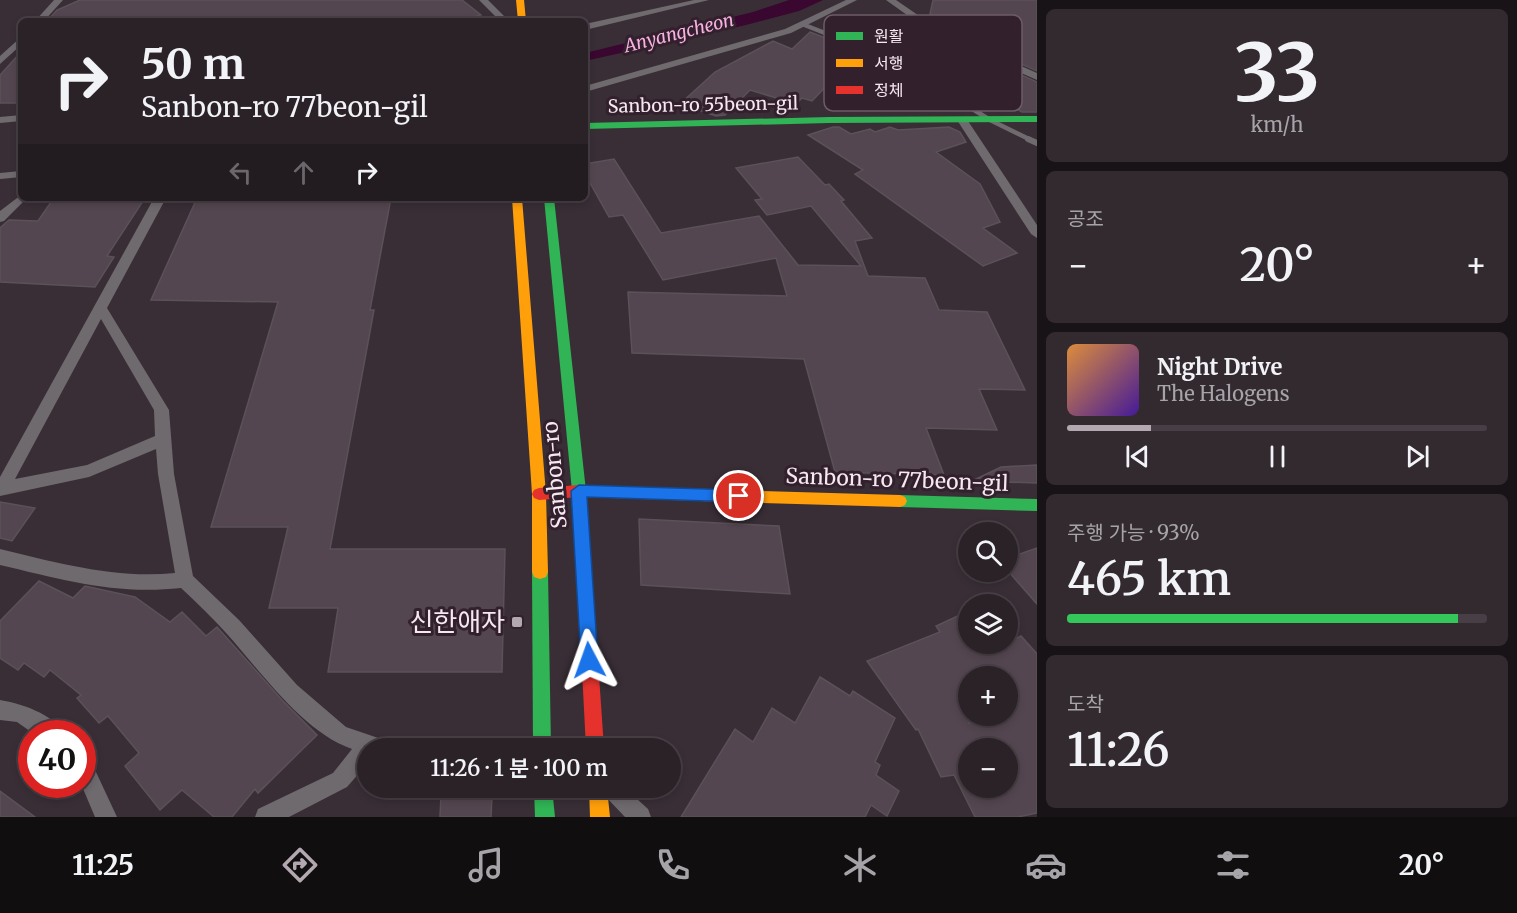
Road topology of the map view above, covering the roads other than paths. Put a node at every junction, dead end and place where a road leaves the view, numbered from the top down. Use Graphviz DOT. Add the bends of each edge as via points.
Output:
graph roads {
  1 [pos="59,0"];
  2 [pos="483,0"];
  3 [pos="520,0"];
  4 [pos="705,0"];
  5 [pos="852,0"];
  6 [pos="890,0"];
  7 [pos="912,15"];
  8 [pos="42,18"];
  9 [pos="502,18"];
  10 [pos="522,18"];
  11 [pos="802,24"];
  12 [pos="588,26"];
  13 [pos="824,33"];
  14 [pos="18,43"];
  15 [pos="0,62"];
  16 [pos="1022,70"];
  17 [pos="1037,77"];
  18 [pos="588,88"];
  19 [pos="976,111"];
  20 [pos="18,118"];
  21 [pos="1037,119"];
  22 [pos="0,120"];
  23 [pos="962,120"];
  24 [pos="990,120"];
  25 [pos="588,126"];
  26 [pos="1037,143"];
  27 [pos="18,174"];
  28 [pos="0,176"];
  29 [pos="18,201"];
  30 [pos="158,201"];
  31 [pos="517,201"];
  32 [pos="549,201"];
  33 [pos="0,218"];
  34 [pos="1037,234"];
  35 [pos="100,310"];
  36 [pos="162,440"];
  37 [pos="1,489"];
  38 [pos="579,491"];
  39 [pos="539,494"];
  40 [pos="1037,505"];
  41 [pos="0,557"];
  42 [pos="185,580"];
  43 [pos="0,710"];
  44 [pos="31,720"];
  45 [pos="542,738"];
  46 [pos="594,738"];
  47 [pos="357,741"];
  48 [pos="357,764"];
  49 [pos="96,795"];
  50 [pos="543,798"];
  51 [pos="599,798"];
  52 [pos="621,798"];
  53 [pos="106,817"];
  54 [pos="266,817"];
  55 [pos="544,817"];
  56 [pos="600,817"];
  57 [pos="640,817"];
  1 -- 8 [label="street"];
  2 -- 9 [label="street"];
  3 -- 10 [label="street"];
  4 -- 12 [label="street"];
  5 -- 11 [label="street"];
  6 -- 7 [label="street"];
  11 -- 13 [label="lane"];
  11 -- 18 [label="street"];
  14 -- 15 [label="street"];
  16 -- 17 [label="street"];
  19 -- 24 [label="lane"];
  20 -- 22 [label="street"];
  21 -- 24 [label="street, Sanbon-ro 55beon-gil"];
  23 -- 24 [label="street, Sanbon-ro 55beon-gil"];
  23 -- 25 [label="street, Sanbon-ro 55beon-gil"];
  23 -- 34 [label="street"];
  24 -- 26 [label="lane"];
  27 -- 28 [label="lane"];
  29 -- 33 [label="street"];
  30 -- 35 [label="street"];
  31 -- 39 [label="street, Sanbon-ro"];
  32 -- 38 [label="street, Sanbon-ro"];
  35 -- 36 [label="street" via="161,410"];
  35 -- 37 [label="street"];
  36 -- 37 [label="street" via="89,471"];
  36 -- 42 [label="street"];
  38 -- 39 [label="street, Sanbon-ro 77beon-gil"];
  38 -- 40 [label="street, Sanbon-ro 77beon-gil"];
  38 -- 46 [label="street, Sanbon-ro"];
  39 -- 45 [label="street, Sanbon-ro"];
  41 -- 42 [label="street" via="92,579"];
  42 -- 47 [label="street" via="232,626 290,693 340,735"];
  43 -- 44 [label="street" via="20,713"];
  48 -- 54 [label="street" via="340,780"];
  49 -- 53 [label="street"];
  50 -- 55 [label="street"];
  51 -- 56 [label="street"];
  52 -- 57 [label="street"];
}
